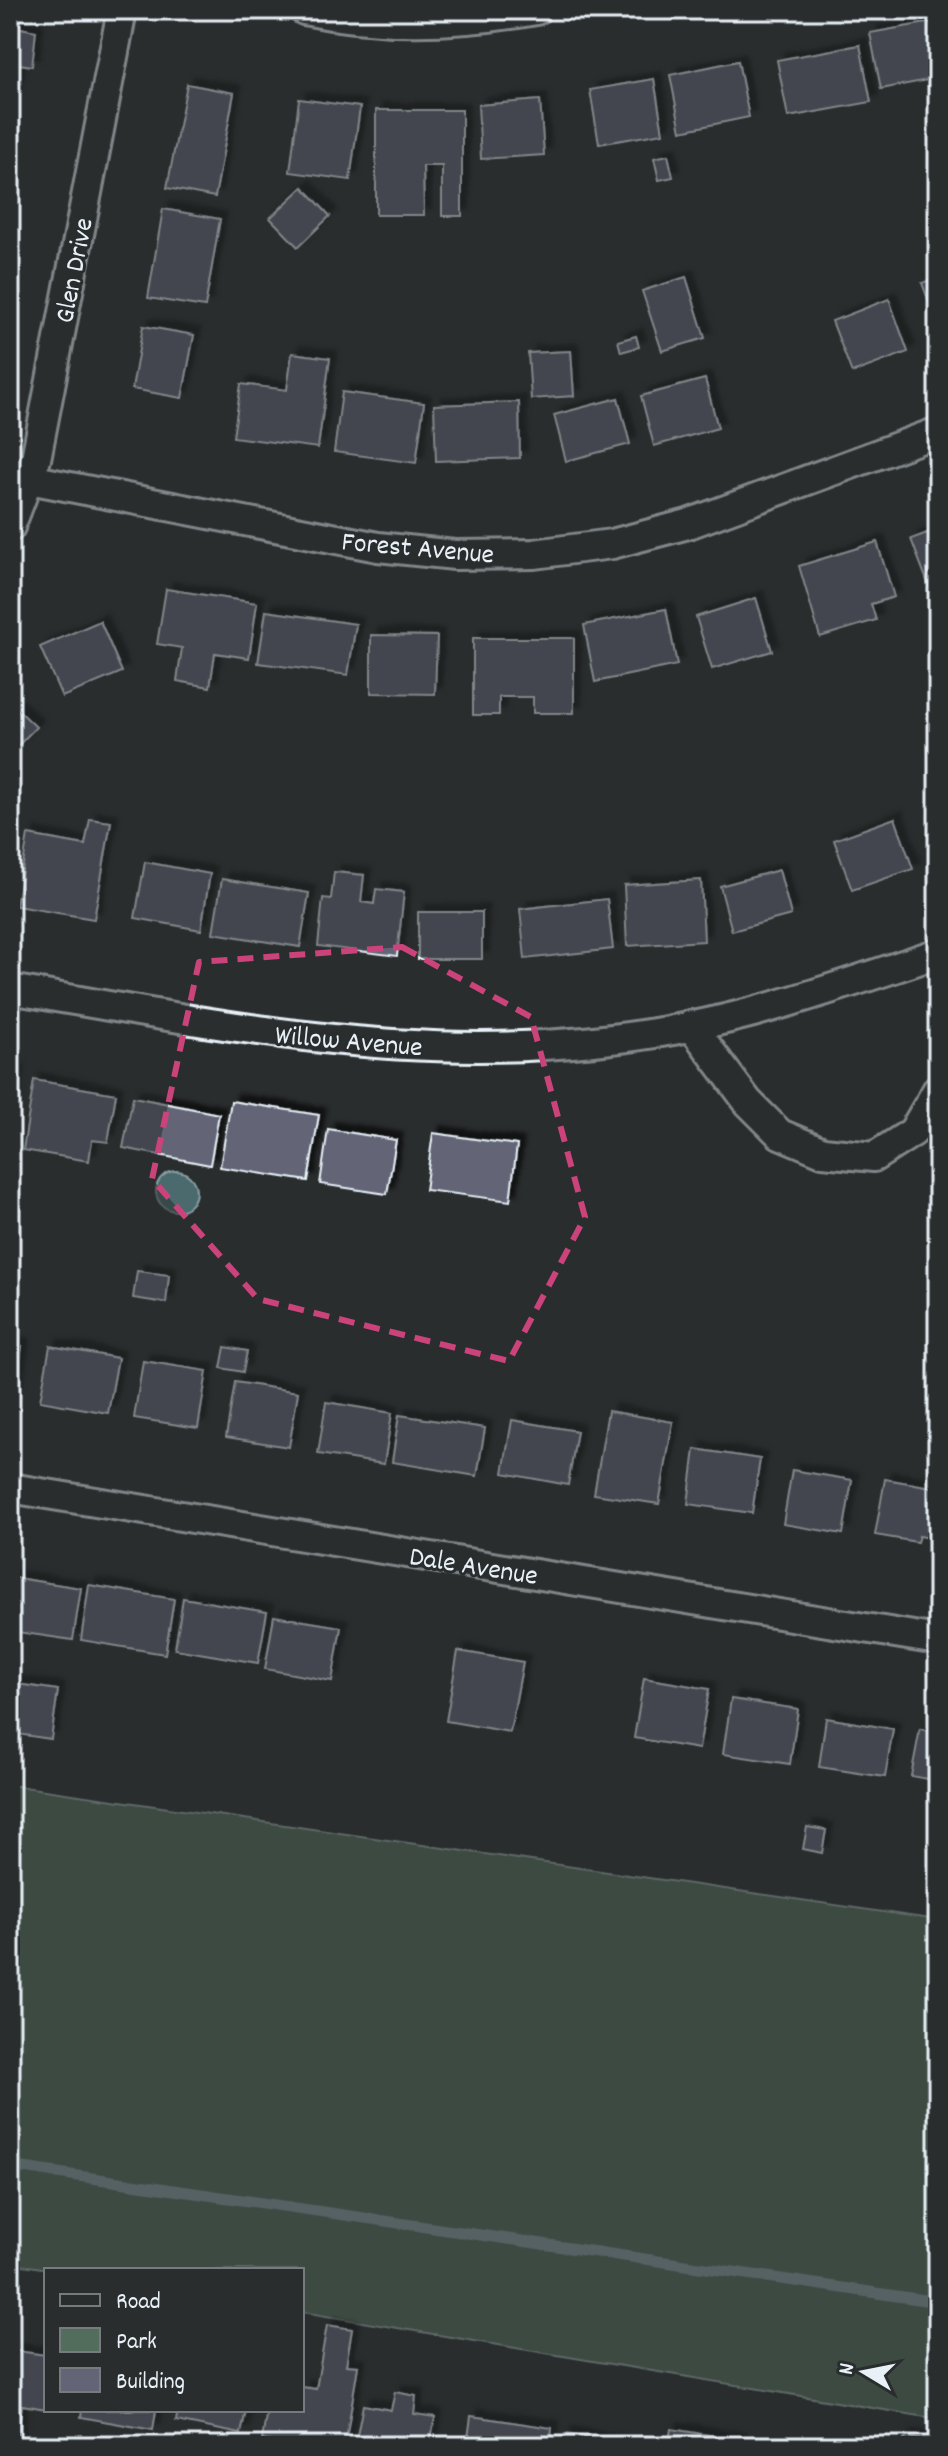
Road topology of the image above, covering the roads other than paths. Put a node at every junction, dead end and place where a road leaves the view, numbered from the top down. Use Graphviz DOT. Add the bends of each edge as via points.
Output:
graph roads {
  1 [pos="122,10"];
  2 [pos="304,10"];
  3 [pos="536,10"];
  4 [pos="938,432"];
  5 [pos="29,479"];
  6 [pos="10,527"];
  7 [pos="938,953"];
  8 [pos="10,989"];
  9 [pos="691,1025"];
  10 [pos="938,1089"];
  11 [pos="10,1488"];
  12 [pos="938,1640"];
  1 -- 5 [label="street, Glen Drive"];
  2 -- 3 [label="street" via="409,22 483,20"];
  4 -- 5 [label="street, Forest Avenue" via="688,524 612,544 534,554 455,555 378,547"];
  5 -- 6 [label="street, Glen Drive"];
  7 -- 9 [label="street, Willow Avenue" via="751,1013"];
  8 -- 9 [label="street, Willow Avenue" via="247,1029 425,1047 545,1045"];
  9 -- 10 [label="street" via="748,1102 780,1134 823,1152 874,1157 913,1132"];
  11 -- 12 [label="street, Dale Avenue"];
}
